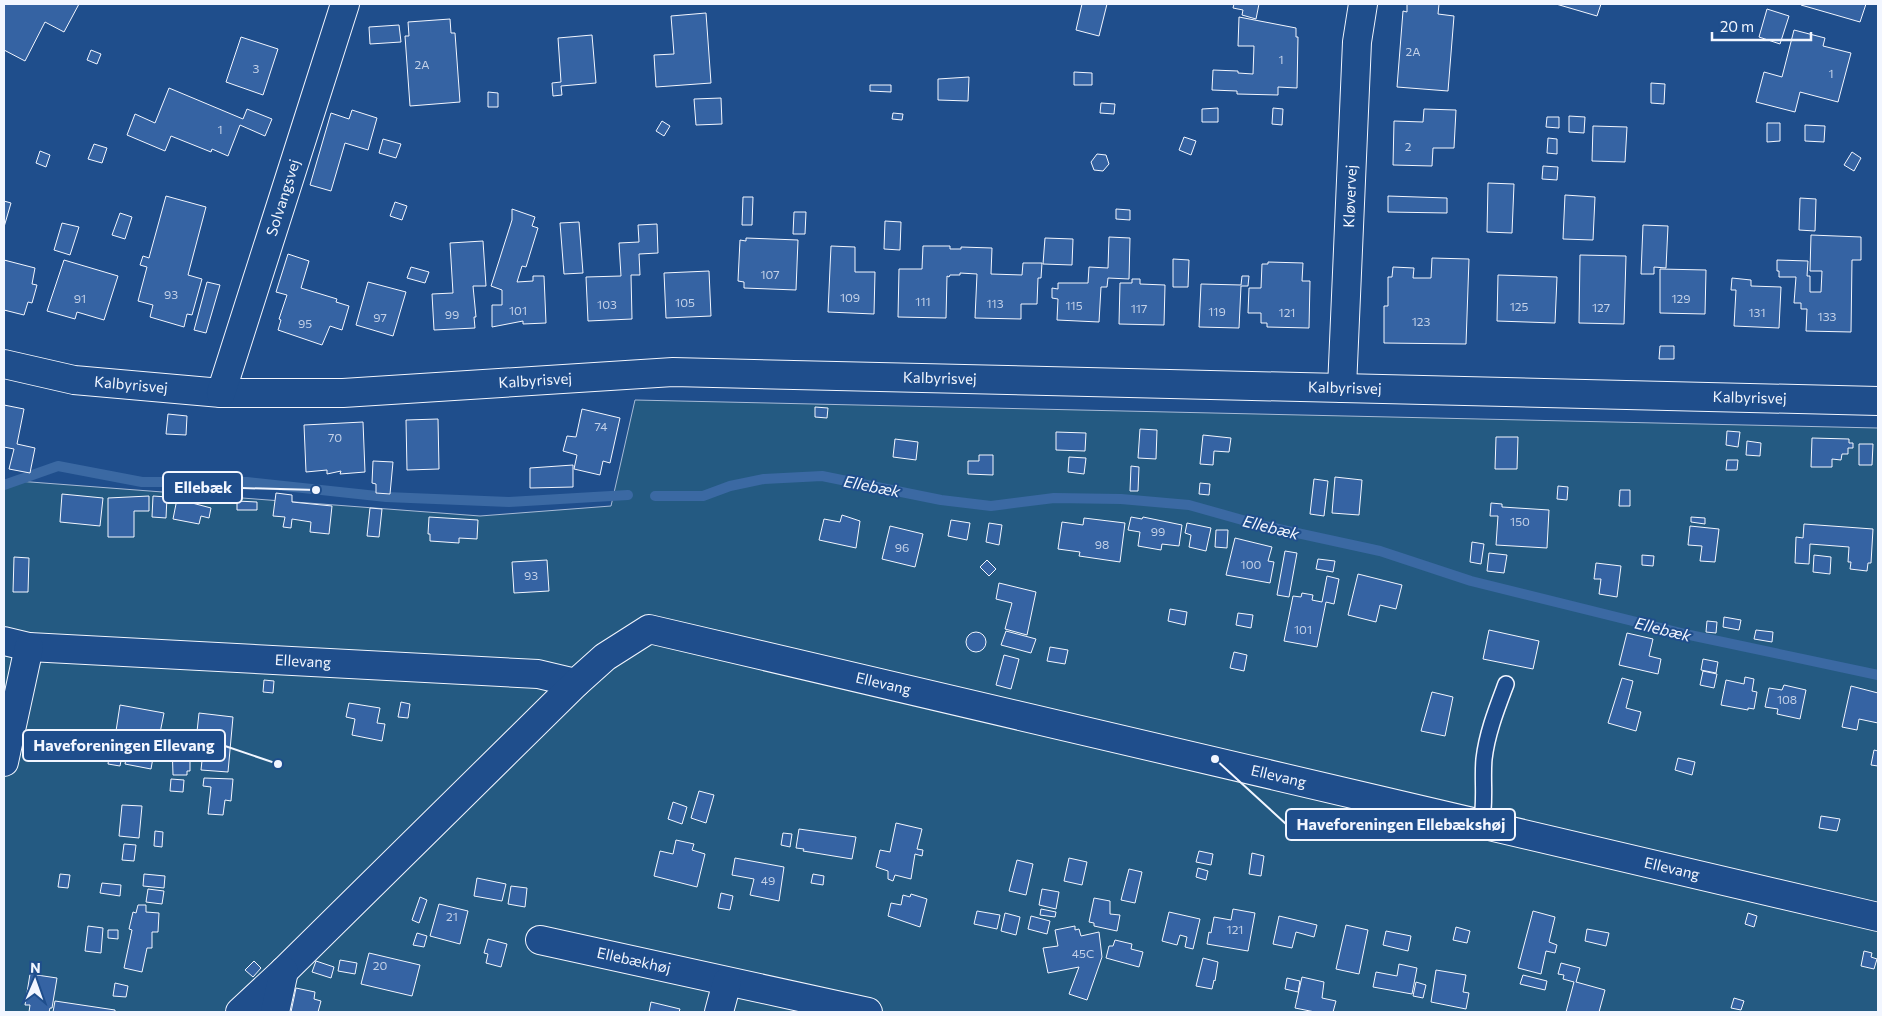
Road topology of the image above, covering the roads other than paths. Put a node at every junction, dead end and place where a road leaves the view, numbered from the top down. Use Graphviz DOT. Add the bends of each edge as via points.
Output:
graph roads {
  1 [pos="345,4"];
  2 [pos="1364,4"];
  3 [pos="4,364"];
  4 [pos="1342,388"];
  5 [pos="222,393"];
  6 [pos="1878,401"];
  7 [pos="16,644"];
  8 [pos="576,684"];
  9 [pos="1506,684"];
  10 [pos="4,762"];
  11 [pos="1481,824"];
  12 [pos="1878,917"];
  13 [pos="540,940"];
  14 [pos="284,971"];
  15 [pos="727,982"];
  16 [pos="240,1012"];
  17 [pos="275,1012"];
  18 [pos="719,1012"];
  19 [pos="868,1012"];
  1 -- 5 [label="street, Solvangsvej"];
  2 -- 4 [label="street, Kløvervej" via="1357,42"];
  3 -- 5 [label="street, Kalbyrisvej" via="74,380"];
  4 -- 5 [label="street, Kalbyrisvej" via="673,372 343,393"];
  4 -- 6 [label="street, Kalbyrisvej"];
  7 -- 8 [label="street, Ellevang" via="538,674"];
  7 -- 10 [label="street, Ellevang"];
  8 -- 11 [label="street, Ellevang" via="605,657 649,629"];
  8 -- 14 [label="street, Ellevang"];
  9 -- 11 [label="lane" via="1492,721 1484,757"];
  11 -- 12 [label="street, Ellevang"];
  13 -- 15 [label="street, Ellebækhøj"];
  14 -- 16 [label="street, Ellevang"];
  14 -- 17 [label="street"];
  15 -- 18 [label="street"];
  15 -- 19 [label="street, Ellebækhøj"];
}
